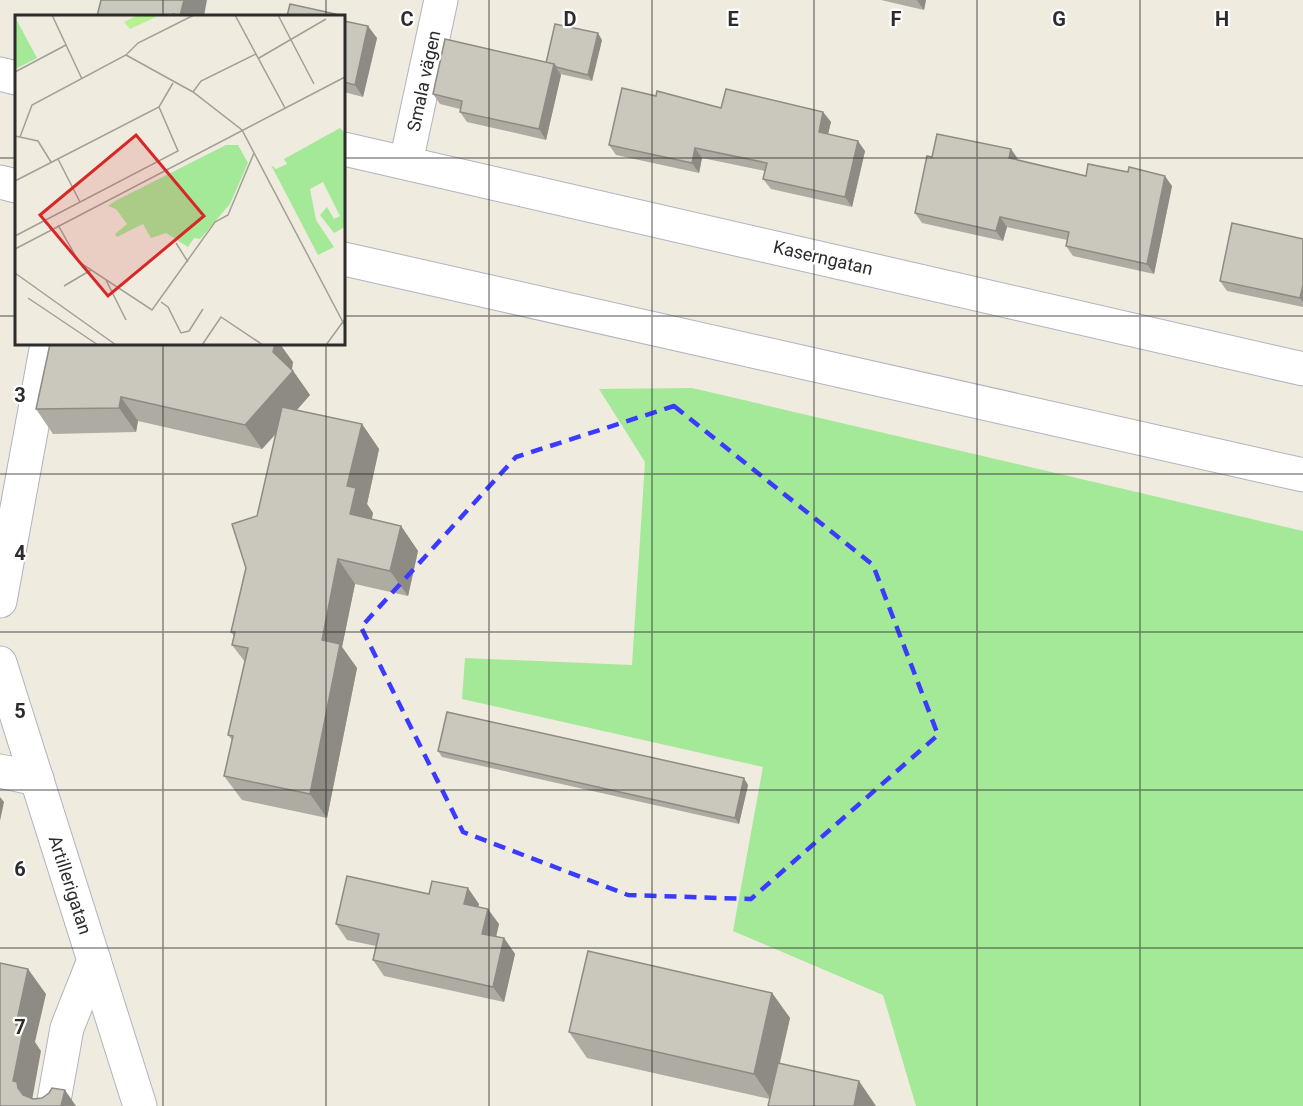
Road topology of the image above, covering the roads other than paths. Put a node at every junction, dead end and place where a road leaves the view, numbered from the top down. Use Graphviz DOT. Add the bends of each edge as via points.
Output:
graph roads {
  1 [pos="441,0"];
  2 [pos="0,74"];
  3 [pos="15,78"];
  4 [pos="345,149"];
  5 [pos="406,162"];
  6 [pos="0,182"];
  7 [pos="15,186"];
  8 [pos="345,259"];
  9 [pos="47,345"];
  10 [pos="1303,369"];
  11 [pos="1303,475"];
  12 [pos="0,601"];
  13 [pos="0,663"];
  14 [pos="0,771"];
  15 [pos="37,780"];
  16 [pos="94,960"];
  17 [pos="53,1106"];
  18 [pos="140,1106"];
  1 -- 5 [label="street, Smala vägen"];
  2 -- 3 [label="street"];
  4 -- 5 [label="street, Kaserngatan"];
  5 -- 10 [label="street, Kaserngatan"];
  6 -- 7 [label="street"];
  8 -- 11 [label="street"];
  9 -- 12 [label="street"];
  13 -- 15 [label="street, Artillerigatan"];
  14 -- 15 [label="street"];
  15 -- 16 [label="street, Artillerigatan"];
  16 -- 17 [label="street" via="67,1028"];
  16 -- 18 [label="street, Artillerigatan"];
}
